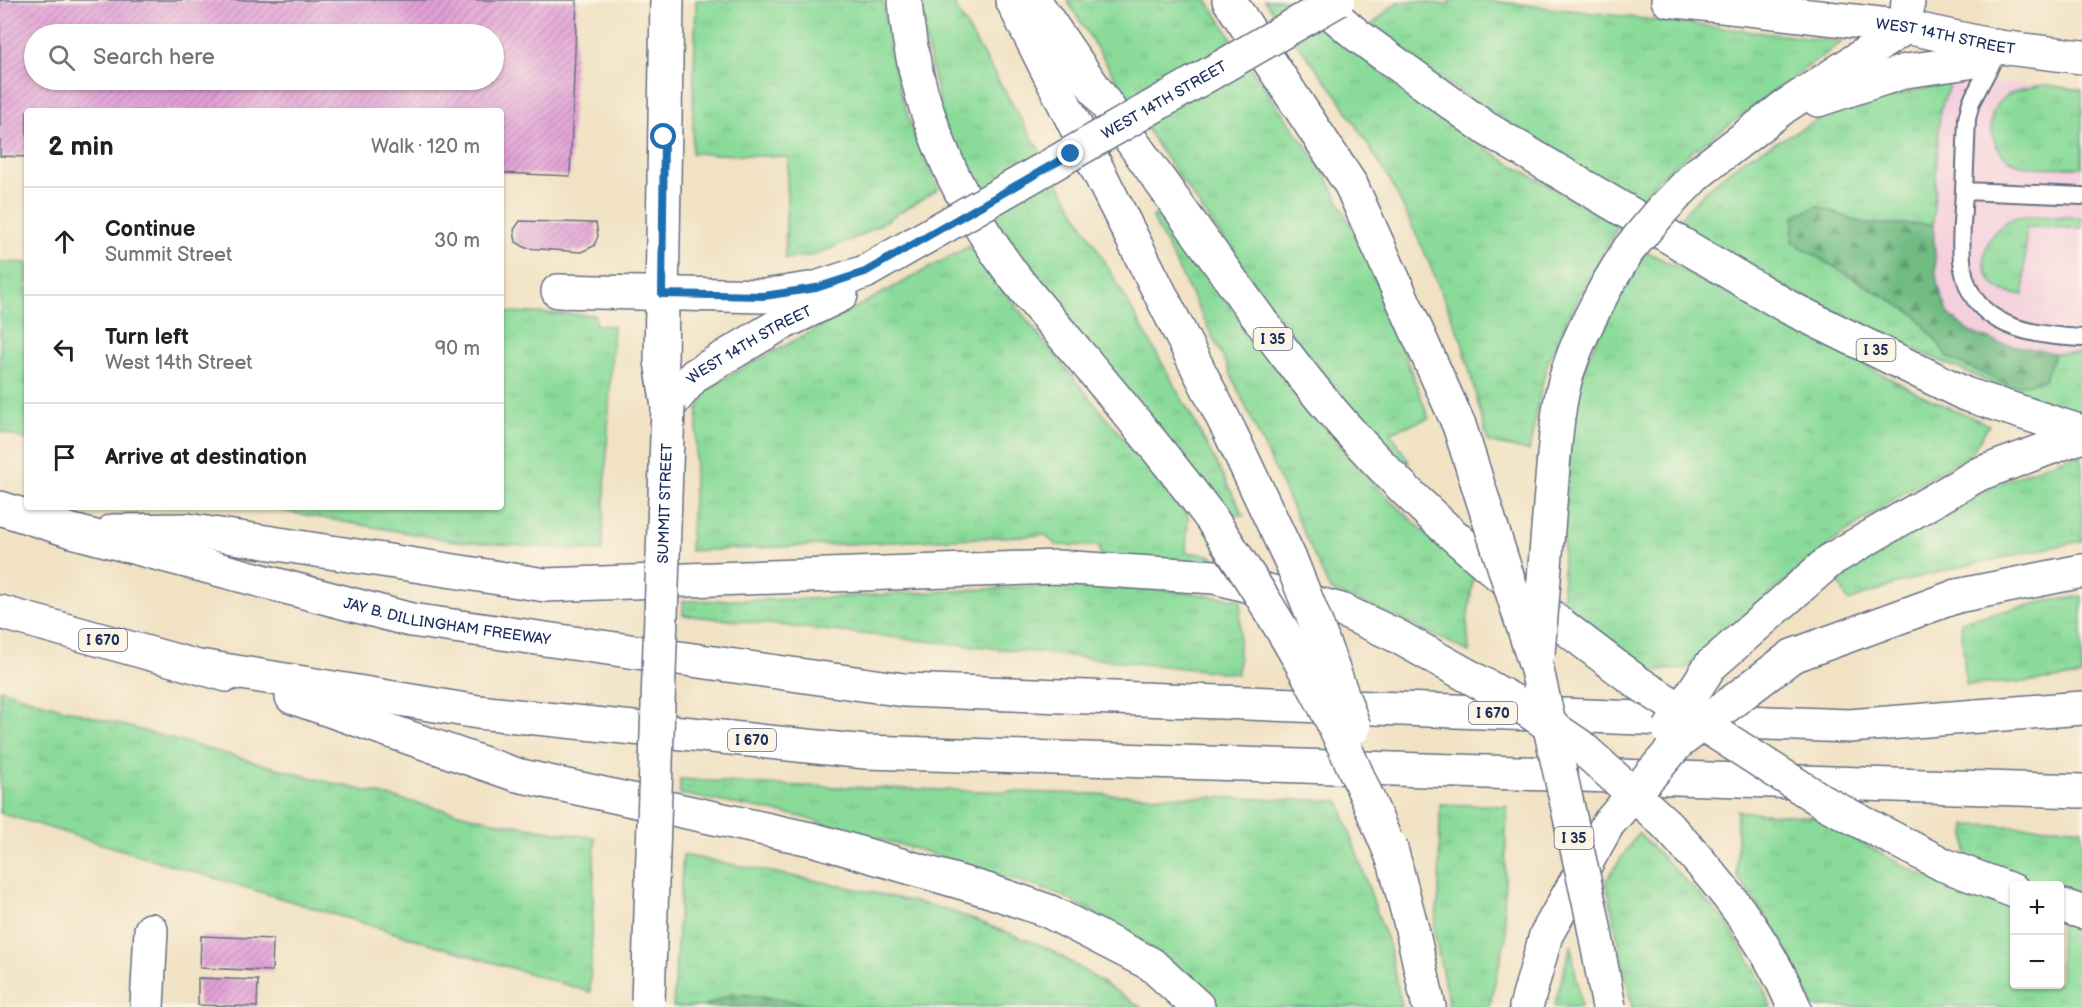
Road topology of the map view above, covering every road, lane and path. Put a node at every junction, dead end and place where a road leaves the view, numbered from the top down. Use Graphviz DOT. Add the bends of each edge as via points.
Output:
graph roads {
  1 [pos="667,0"];
  2 [pos="905,0"];
  3 [pos="1012,0"];
  4 [pos="1034,0"];
  5 [pos="1229,0"];
  6 [pos="1316,0"];
  7 [pos="1338,0"];
  8 [pos="1668,0"];
  9 [pos="1907,14"];
  10 [pos="1999,47"];
  11 [pos="2082,57"];
  12 [pos="1784,107"];
  13 [pos="1964,191"];
  14 [pos="2082,196"];
  15 [pos="865,272"];
  16 [pos="558,291"];
  17 [pos="662,294"];
  18 [pos="2082,338"];
  19 [pos="668,406"];
  20 [pos="2082,434"];
  21 [pos="0,508"];
  22 [pos="72,531"];
  23 [pos="2082,571"];
  24 [pos="0,612"];
  25 [pos="206,668"];
  26 [pos="1537,670"];
  27 [pos="2082,708"];
  28 [pos="2082,782"];
  29 [pos="2036,788"];
  30 [pos="2082,791"];
  31 [pos="1608,824"];
  32 [pos="1396,866"];
  33 [pos="2010,890"];
  34 [pos="2064,906"];
  35 [pos="2082,912"];
  36 [pos="151,930"];
  37 [pos="648,1004"];
  38 [pos="147,1007"];
  39 [pos="1198,1007"];
  40 [pos="1429,1007"];
  41 [pos="1526,1007"];
  42 [pos="1609,1007"];
  43 [pos="1794,1007"];
  1 -- 17 [label="main road, SUMMIT STREET"];
  2 -- 32 [label="main road, bridge" via="925,105 949,166 977,218 1014,276 1167,459 1262,595 1321,698"];
  3 -- 32 [label="main road, bridge" via="1291,561 1361,745"];
  4 -- 33 [label="main road, I 35, bridge" via="1280,349 1374,458 1482,562 1637,682 1827,804 1944,865"];
  5 -- 26 [label="main road, I 35, bridge" via="1351,185 1459,425"];
  6 -- 20 [label="main road, I 35" via="1357,35 1487,129 1788,307 1965,394"];
  7 -- 15 [label="main road, WEST 14TH STREET, bridge"];
  8 -- 9 [label="main road, WEST 14TH STREET"];
  9 -- 10 [label="main road, WEST 14TH STREET"];
  9 -- 12 [label="main road"];
  10 -- 11 [label="main road, WEST 14TH STREET"];
  10 -- 12 [label="main road" via="1969,62 1906,71 1808,104"];
  10 -- 13 [label="lane" via="1971,102"];
  12 -- 26 [label="main road, bridge" via="1696,174 1664,208 1629,249 1587,322 1570,364 1560,404"];
  13 -- 14 [label="lane"];
  13 -- 18 [label="lane" via="1963,270 1976,302 1987,315 2012,326 2056,337"];
  15 -- 17 [label="main road, WEST 14TH STREET" via="816,288 764,296"];
  15 -- 19 [label="main road, WEST 14TH STREET" via="843,294 777,326 695,375"];
  16 -- 17 [label="main road, WEST 14TH STREET"];
  17 -- 19 [label="main road, SUMMIT STREET" via="661,361"];
  19 -- 37 [label="main road, SUMMIT STREET, bridge"];
  20 -- 31 [label="main road, bridge" via="1978,474 1832,559 1710,666"];
  21 -- 22 [label="main road, JAY B. DILLINGHAM FREEWAY / I 670"];
  22 -- 27 [label="main road, JAY B. DILLINGHAM FREEWAY / I 670" via="411,620 904,690 1849,726"];
  22 -- 43 [label="main road, bridge" via="187,530 545,585 1057,567 1215,577 1341,610 1395,635 1515,702 1580,746 1666,824 1696,857 1763,946"];
  23 -- 31 [label="main road, bridge" via="1957,596 1792,656 1678,743"];
  24 -- 25 [label="main road, I 670"];
  25 -- 29 [label="main road, I 670" via="478,712 866,752"];
  25 -- 39 [label="main road" via="517,775 815,840 987,890 1048,911 1151,964"];
  26 -- 42 [label="main road, I 35, bridge"];
  28 -- 29 [label="main road"];
  29 -- 30 [label="main road, I 670"];
  31 -- 41 [label="main road, bridge" via="1546,935"];
  32 -- 40 [label="main road, bridge"];
  34 -- 35 [label="main road"];
  36 -- 38 [label="main road"];
}
